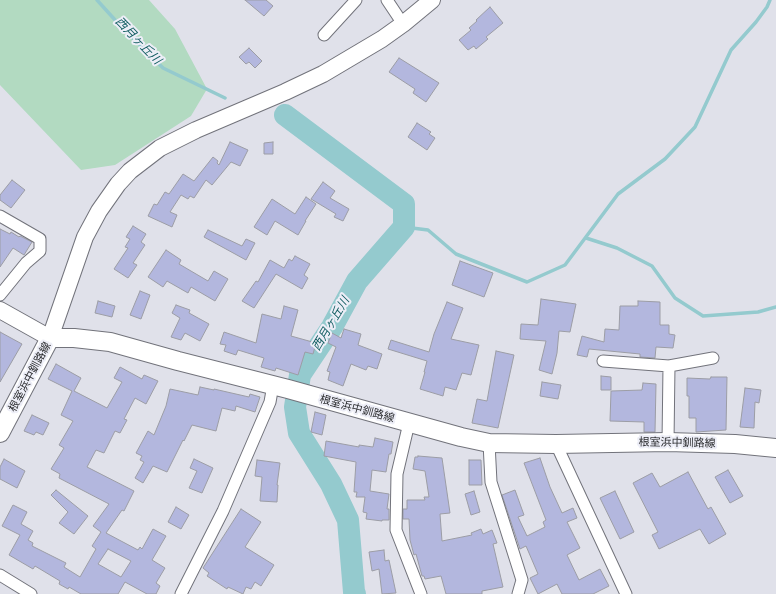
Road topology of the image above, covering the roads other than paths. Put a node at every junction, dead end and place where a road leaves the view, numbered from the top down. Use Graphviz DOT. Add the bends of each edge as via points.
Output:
graph roads {
  1 [pos="356,0"];
  2 [pos="387,0"];
  3 [pos="432,0"];
  4 [pos="403,24"];
  5 [pos="324,35"];
  6 [pos="0,216"];
  7 [pos="0,295"];
  8 [pos="0,310"];
  9 [pos="50,338"];
  10 [pos="713,358"];
  11 [pos="603,361"];
  12 [pos="670,366"];
  13 [pos="280,387"];
  14 [pos="409,423"];
  15 [pos="0,433"];
  16 [pos="668,442"];
  17 [pos="489,443"];
  18 [pos="556,444"];
  19 [pos="776,448"];
  20 [pos="0,575"];
  21 [pos="31,594"];
  22 [pos="181,594"];
  23 [pos="421,594"];
  24 [pos="518,594"];
  25 [pos="626,594"];
  1 -- 5 [label="street"];
  2 -- 4 [label="street"];
  3 -- 4 [label="street"];
  4 -- 9 [label="street" via="323,74 160,148 130,171 99,210 85,237"];
  6 -- 7 [label="street" via="40,239 40,251 26,263"];
  8 -- 9 [label="street"];
  9 -- 13 [label="main road, 根室浜中釧路線" via="110,342"];
  9 -- 15 [label="main road, 根室浜中釧路線"];
  10 -- 12 [label="street"];
  11 -- 12 [label="street"];
  12 -- 16 [label="street"];
  13 -- 14 [label="main road, 根室浜中釧路線"];
  13 -- 22 [label="street" via="270,402 223,511"];
  14 -- 17 [label="main road, 根室浜中釧路線"];
  14 -- 23 [label="street" via="397,474 396,530"];
  16 -- 18 [label="main road, 根室浜中釧路線"];
  16 -- 19 [label="main road, 根室浜中釧路線"];
  17 -- 18 [label="main road, 根室浜中釧路線"];
  17 -- 24 [label="street" via="491,482 522,580"];
  18 -- 25 [label="street"];
  20 -- 21 [label="street"];
}
